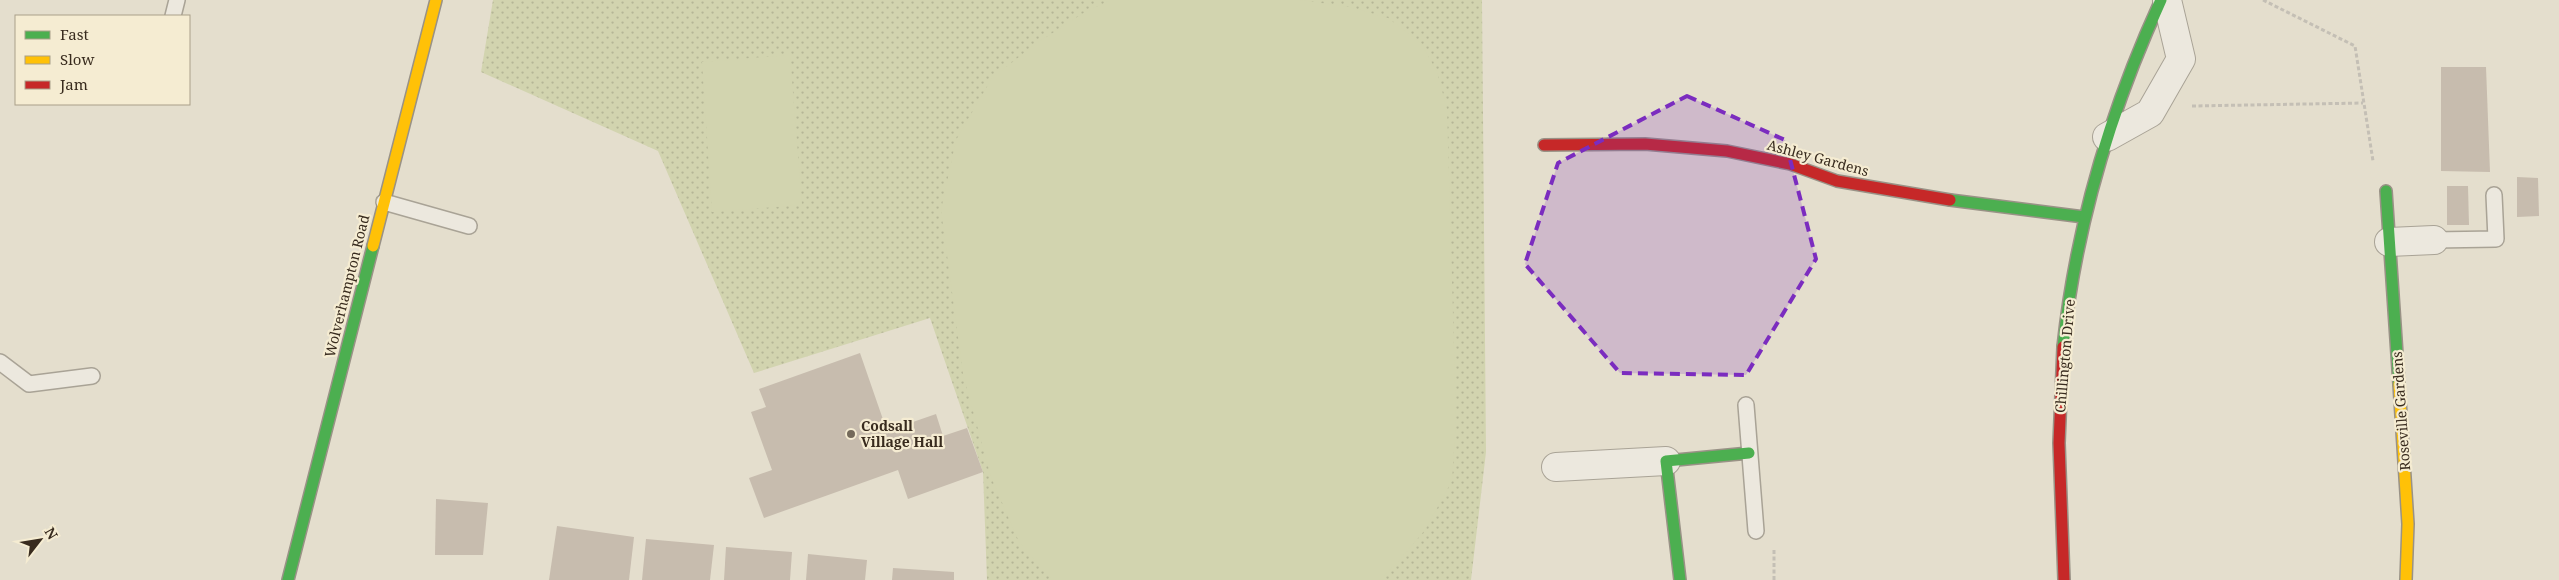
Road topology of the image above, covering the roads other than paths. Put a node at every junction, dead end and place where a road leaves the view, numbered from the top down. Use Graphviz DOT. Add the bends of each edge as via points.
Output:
graph roads {
  1 [pos="177,0"];
  2 [pos="436,0"];
  3 [pos="2161,0"];
  4 [pos="2167,0"];
  5 [pos="173,15"];
  6 [pos="2107,137"];
  7 [pos="1544,145"];
  8 [pos="2386,191"];
  9 [pos="2494,195"];
  10 [pos="384,202"];
  11 [pos="2084,217"];
  12 [pos="469,226"];
  13 [pos="2434,240"];
  14 [pos="2389,242"];
  15 [pos="0,362"];
  16 [pos="92,376"];
  17 [pos="1746,405"];
  18 [pos="1749,453"];
  19 [pos="1666,461"];
  20 [pos="1556,467"];
  21 [pos="1756,531"];
  22 [pos="288,580"];
  23 [pos="1680,580"];
  24 [pos="2064,580"];
  25 [pos="2406,580"];
  1 -- 5 [label="lane"];
  2 -- 10 [label="street, Wolverhampton Road"];
  3 -- 6 [label="street, Chillington Drive" via="2135,53"];
  4 -- 6 [label="street" via="2181,59 2150,114"];
  6 -- 11 [label="street, Chillington Drive"];
  7 -- 11 [label="street, Ashley Gardens" via="1645,144 1727,151 1790,164 1837,180 1909,196"];
  8 -- 14 [label="street, Roseville Gardens"];
  9 -- 13 [label="lane" via="2496,239"];
  10 -- 12 [label="lane"];
  10 -- 22 [label="street, Wolverhampton Road"];
  11 -- 24 [label="street, Chillington Drive" via="2067,314 2059,399"];
  13 -- 14 [label="street"];
  14 -- 25 [label="street, Roseville Gardens" via="2408,524"];
  15 -- 16 [label="lane" via="30,384"];
  17 -- 18 [label="lane"];
  18 -- 19 [label="street"];
  18 -- 21 [label="lane"];
  19 -- 20 [label="street"];
  19 -- 23 [label="street"];
}
